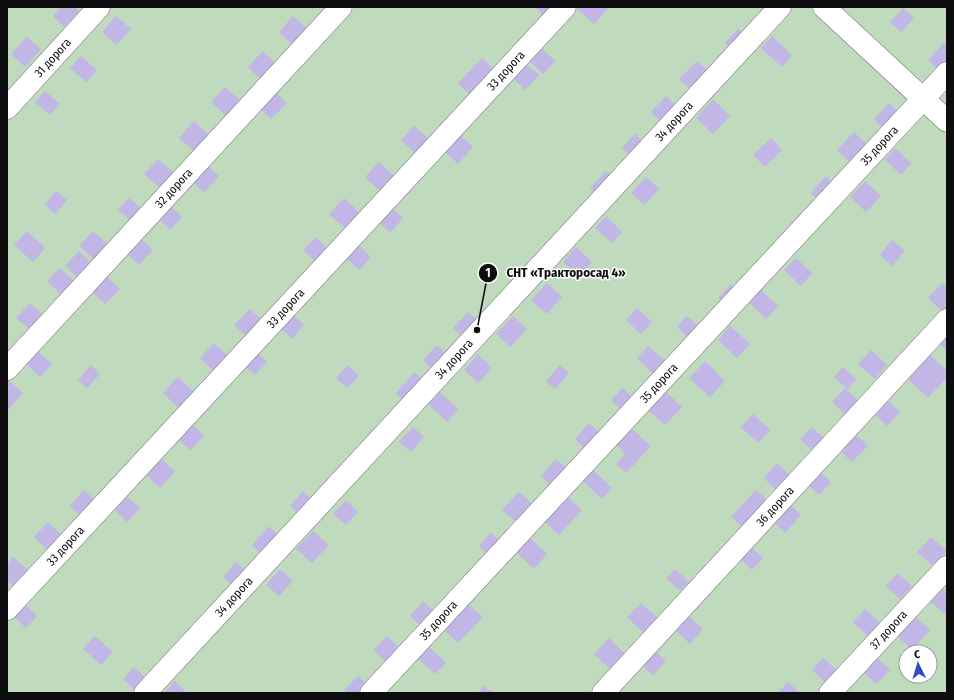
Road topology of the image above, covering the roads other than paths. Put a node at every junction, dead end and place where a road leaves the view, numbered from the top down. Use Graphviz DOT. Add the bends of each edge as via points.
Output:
graph roads {
  1 [pos="99,7"];
  2 [pos="341,7"];
  3 [pos="565,7"];
  4 [pos="780,7"];
  5 [pos="824,7"];
  6 [pos="947,73"];
  7 [pos="923,99"];
  8 [pos="7,108"];
  9 [pos="947,121"];
  10 [pos="947,320"];
  11 [pos="7,369"];
  12 [pos="947,567"];
  13 [pos="7,609"];
  14 [pos="145,693"];
  15 [pos="371,693"];
  16 [pos="603,693"];
  17 [pos="830,693"];
  1 -- 8 [label="street, 31 дорога"];
  2 -- 11 [label="street, 32 дорога"];
  3 -- 13 [label="street, 33 дорога"];
  4 -- 14 [label="street, 34 дорога"];
  5 -- 7 [label="street"];
  6 -- 7 [label="street, 35 дорога"];
  7 -- 9 [label="street"];
  7 -- 15 [label="street, 35 дорога"];
  10 -- 16 [label="street, 36 дорога"];
  12 -- 17 [label="street, 37 дорога"];
}
